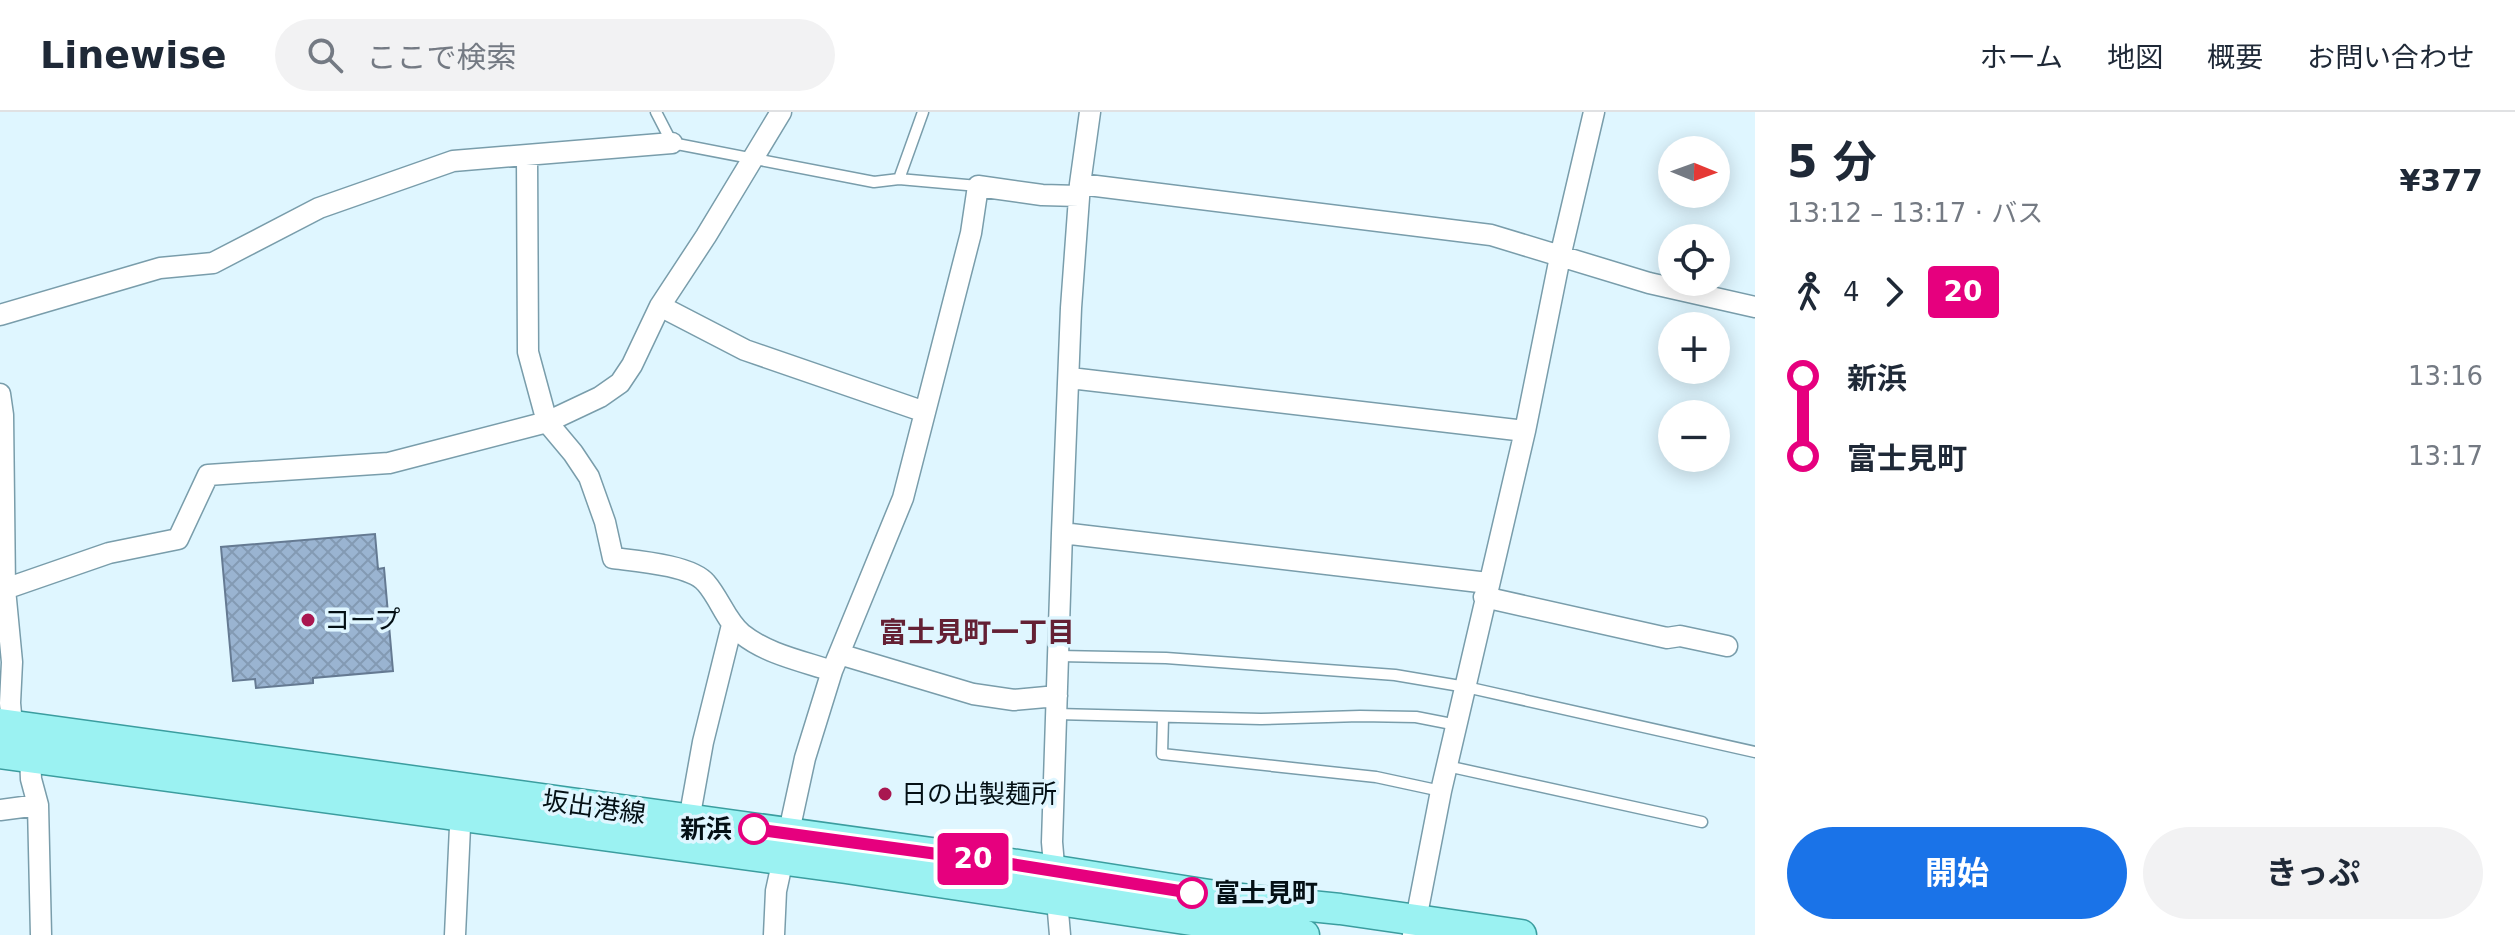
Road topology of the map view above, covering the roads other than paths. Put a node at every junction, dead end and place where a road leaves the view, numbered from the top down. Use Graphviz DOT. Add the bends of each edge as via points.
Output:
graph roads {
  1 [pos="656,112"];
  2 [pos="781,112"];
  3 [pos="923,112"];
  4 [pos="1090,112"];
  5 [pos="1594,112"];
  6 [pos="672,143"];
  7 [pos="527,156"];
  8 [pos="752,158"];
  9 [pos="899,179"];
  10 [pos="978,186"];
  11 [pos="1079,190"];
  12 [pos="1560,257"];
  13 [pos="660,306"];
  14 [pos="1755,307"];
  15 [pos="0,315"];
  16 [pos="1070,378"];
  17 [pos="0,394"];
  18 [pos="925,412"];
  19 [pos="547,422"];
  20 [pos="1525,431"];
  21 [pos="1062,533"];
  22 [pos="5,589"];
  23 [pos="1486,590"];
  24 [pos="732,625"];
  25 [pos="1727,646"];
  26 [pos="1058,656"];
  27 [pos="836,662"];
  28 [pos="1466,687"];
  29 [pos="1056,705"];
  30 [pos="1163,718"];
  31 [pos="6,724"];
  32 [pos="1457,725"];
  33 [pos="1755,752"];
  34 [pos="0,753"];
  35 [pos="30,757"];
  36 [pos="1447,766"];
  37 [pos="1441,791"];
  38 [pos="462,803"];
  39 [pos="38,805"];
  40 [pos="0,810"];
  41 [pos="689,820"];
  42 [pos="1702,822"];
  43 [pos="786,847"];
  44 [pos="1055,874"];
  45 [pos="1414,928"];
  46 [pos="41,935"];
  47 [pos="455,935"];
  48 [pos="774,935"];
  49 [pos="1060,935"];
  50 [pos="1304,935"];
  51 [pos="1521,935"];
  1 -- 6 [label="lane"];
  2 -- 8 [label="street"];
  3 -- 9 [label="lane"];
  4 -- 11 [label="street"];
  5 -- 12 [label="street"];
  6 -- 7 [label="street"];
  6 -- 8 [label="lane"];
  7 -- 15 [label="street" via="453,161 319,208 213,263 160,268"];
  7 -- 19 [label="street" via="528,352"];
  8 -- 9 [label="lane" via="874,182"];
  8 -- 13 [label="street"];
  9 -- 10 [label="lane"];
  10 -- 11 [label="street" via="1042,195"];
  10 -- 18 [label="street"];
  11 -- 12 [label="street" via="1478,233"];
  11 -- 16 [label="street"];
  12 -- 14 [label="street"];
  12 -- 20 [label="street"];
  13 -- 18 [label="street" via="745,350"];
  13 -- 19 [label="street" via="620,383"];
  16 -- 20 [label="street"];
  16 -- 21 [label="street"];
  17 -- 22 [label="street"];
  18 -- 27 [label="street" via="903,498"];
  19 -- 22 [label="street" via="389,463 208,475 178,539 109,553"];
  19 -- 24 [label="street" via="589,477 613,558 677,568 704,580"];
  20 -- 23 [label="street"];
  21 -- 23 [label="street"];
  21 -- 26 [label="street"];
  22 -- 31 [label="street" via="12,662"];
  23 -- 25 [label="street" via="1667,638"];
  23 -- 28 [label="street"];
  24 -- 27 [label="street" via="778,654"];
  24 -- 41 [label="street"];
  26 -- 28 [label="lane" via="1321,669"];
  26 -- 29 [label="street"];
  27 -- 29 [label="street" via="973,694"];
  27 -- 43 [label="street" via="805,758"];
  28 -- 32 [label="street"];
  28 -- 33 [label="lane"];
  29 -- 30 [label="lane"];
  29 -- 44 [label="street"];
  30 -- 32 [label="lane" via="1388,716"];
  30 -- 37 [label="lane" via="1162,754 1376,777"];
  31 -- 35 [label="street"];
  31 -- 38 [label="main road, 坂出港線"];
  32 -- 36 [label="street"];
  34 -- 35 [label="main road, 坂出港線"];
  35 -- 38 [label="main road, 坂出港線"];
  35 -- 39 [label="street"];
  36 -- 37 [label="street"];
  36 -- 42 [label="lane"];
  37 -- 45 [label="street"];
  38 -- 41 [label="main road, 坂出港線"];
  38 -- 43 [label="main road, 坂出港線"];
  38 -- 47 [label="street"];
  39 -- 40 [label="street"];
  39 -- 46 [label="street"];
  41 -- 43 [label="main road, 坂出港線"];
  43 -- 44 [label="main road, 坂出港線"];
  43 -- 48 [label="street"];
  44 -- 45 [label="main road, 坂出港線" via="1340,909"];
  44 -- 49 [label="street"];
  44 -- 50 [label="main road, 坂出港線"];
  45 -- 51 [label="main road, 坂出港線"];
}
